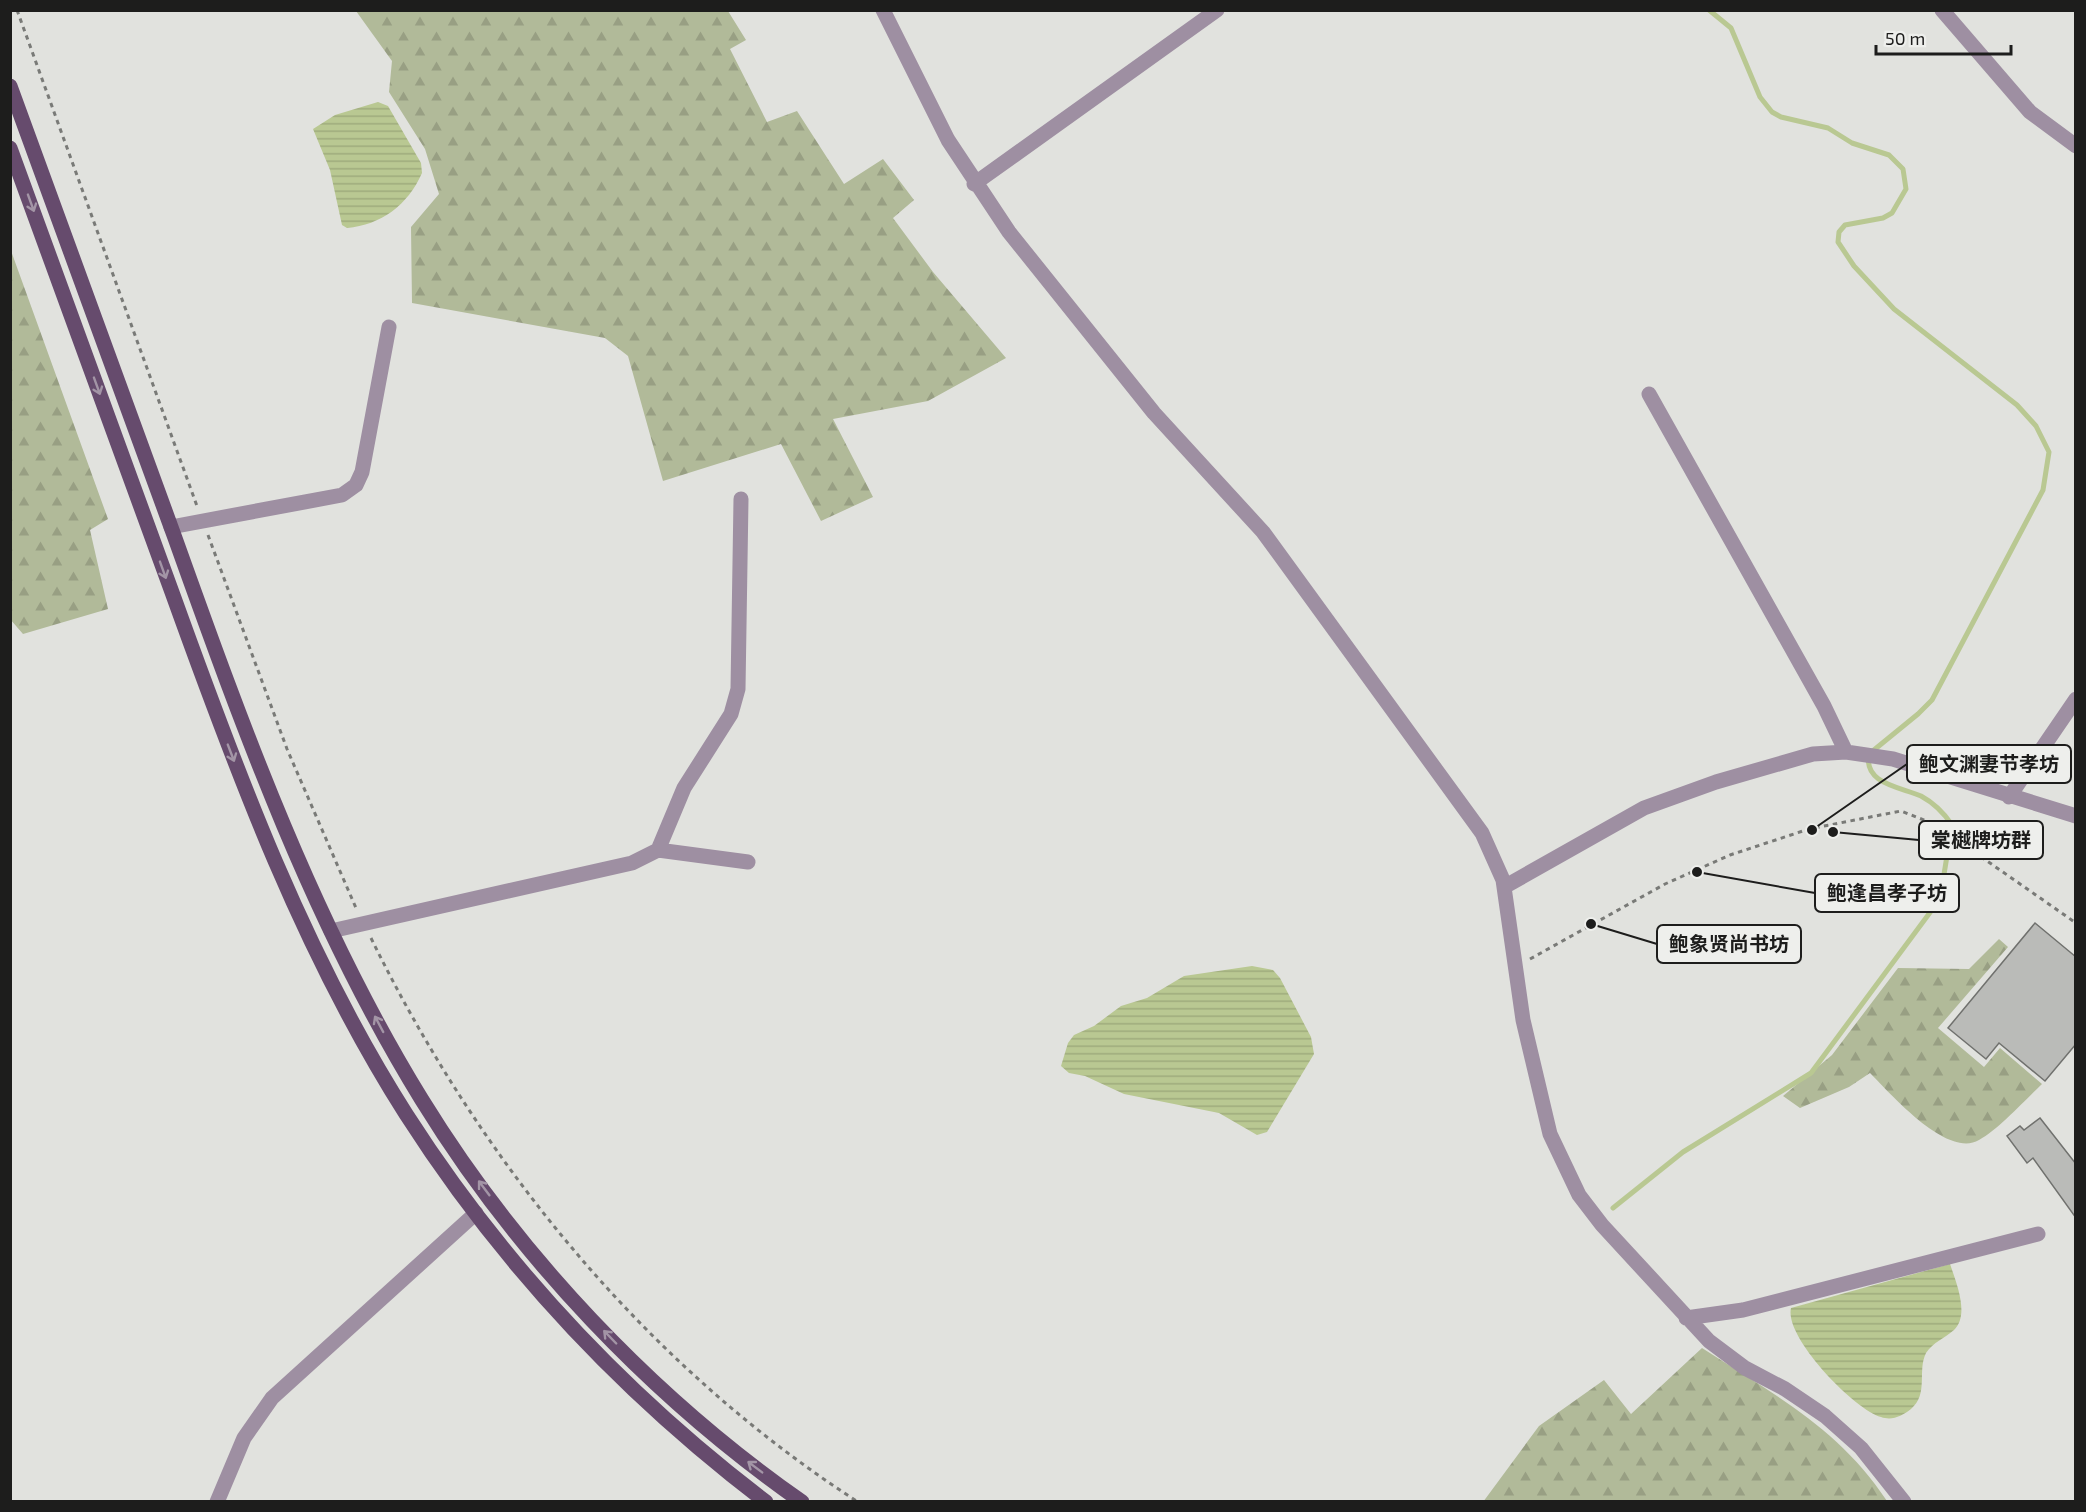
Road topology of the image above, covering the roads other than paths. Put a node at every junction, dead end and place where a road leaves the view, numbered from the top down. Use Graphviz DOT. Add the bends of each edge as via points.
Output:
graph roads {
  1 [pos="883,10"];
  2 [pos="1217,10"];
  3 [pos="1942,10"];
  4 [pos="10,86"];
  5 [pos="2076,146"];
  6 [pos="10,148"];
  7 [pos="974,184"];
  8 [pos="389,327"];
  9 [pos="1649,394"];
  10 [pos="741,499"];
  11 [pos="171,527"];
  12 [pos="2076,699"];
  13 [pos="1846,752"];
  14 [pos="2009,797"];
  15 [pos="2076,816"];
  16 [pos="658,850"];
  17 [pos="748,862"];
  18 [pos="1504,887"];
  19 [pos="332,931"];
  20 [pos="476,1213"];
  21 [pos="2038,1234"];
  22 [pos="1686,1318"];
  23 [pos="217,1502"];
  24 [pos="766,1502"];
  25 [pos="802,1502"];
  26 [pos="1904,1502"];
  1 -- 7 [label="street"];
  2 -- 7 [label="street"];
  3 -- 5 [label="street" via="2030,112"];
  4 -- 11 [label="main road"];
  6 -- 20 [label="main road, one-way" via="207,691 296,908 404,1112"];
  7 -- 18 [label="street" via="1154,412 1263,532 1482,832"];
  8 -- 11 [label="street" via="362,472 352,489 342,495"];
  9 -- 13 [label="street"];
  10 -- 16 [label="street" via="738,689 730,714 684,788"];
  11 -- 19 [label="main road" via="261,771"];
  12 -- 14 [label="street"];
  13 -- 14 [label="street" via="1893,759"];
  13 -- 18 [label="street" via="1812,754 1764,767 1644,808"];
  14 -- 15 [label="street"];
  16 -- 17 [label="street"];
  16 -- 19 [label="street" via="632,863"];
  18 -- 22 [label="street" via="1522,1020 1558,1157 1589,1211"];
  25 -- 19 [label="main road, one-way" via="665,1392 581,1307 536,1254 479,1183 423,1100 384,1034"];
  20 -- 23 [label="street" via="272,1398 244,1438"];
  20 -- 24 [label="main road" via="525,1275 614,1372 692,1444"];
  21 -- 22 [label="street" via="1743,1310"];
  22 -- 26 [label="street" via="1726,1354 1838,1426 1869,1457"];
}
